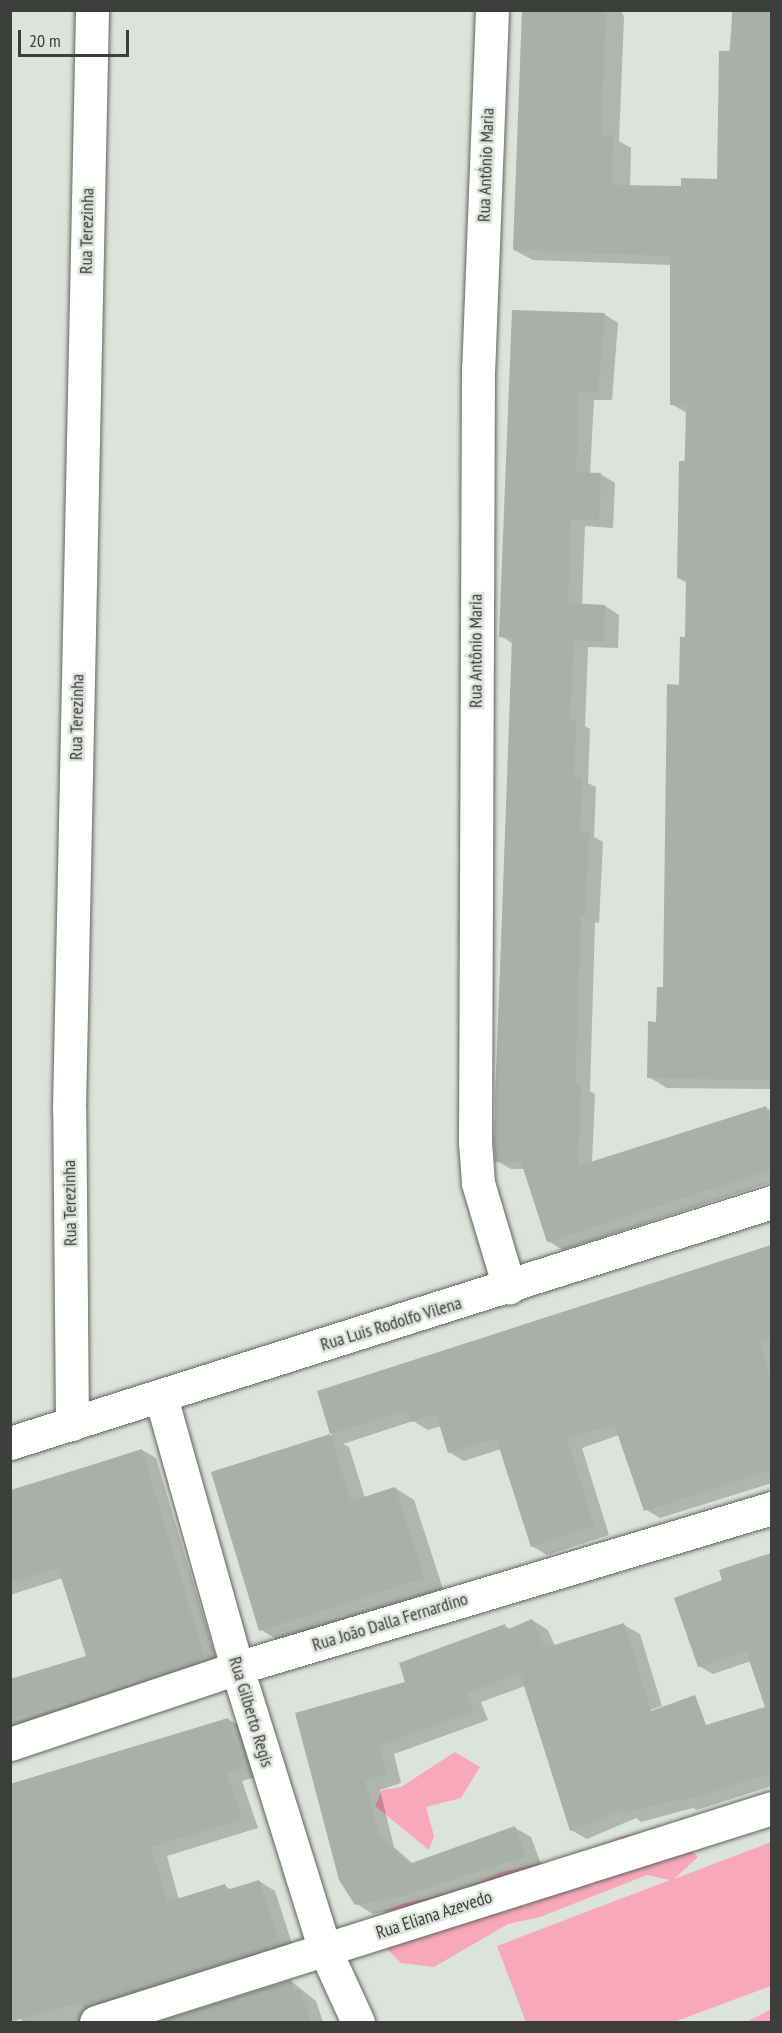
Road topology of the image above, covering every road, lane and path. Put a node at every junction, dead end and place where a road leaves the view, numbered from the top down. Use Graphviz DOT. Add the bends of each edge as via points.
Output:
graph roads {
  1 [pos="92,10"];
  2 [pos="492,10"];
  3 [pos="771,1202"];
  4 [pos="508,1287"];
  5 [pos="161,1397"];
  6 [pos="72,1424"];
  7 [pos="10,1443"];
  8 [pos="771,1508"];
  9 [pos="237,1668"];
  10 [pos="10,1744"];
  11 [pos="771,1808"];
  12 [pos="325,1950"];
  13 [pos="96,2022"];
  14 [pos="358,2022"];
  1 -- 6 [label="street, Rua Terezinha" via="69,1109"];
  2 -- 4 [label="street, Rua Antônio Maria" via="478,367 475,1142 478,1183"];
  3 -- 4 [label="street, Rua Luis Rodolfo Vilena"];
  4 -- 5 [label="street, Rua Luis Rodolfo Vilena"];
  5 -- 6 [label="street, Rua Luis Rodolfo Vilena"];
  5 -- 9 [label="street, Rua Gilberto Regis"];
  6 -- 7 [label="street, Rua Luis Rodolfo Vilena"];
  8 -- 9 [label="street, Rua João Dalla Fernardino"];
  9 -- 10 [label="street, Rua João Dalla Fernardino"];
  9 -- 12 [label="street, Rua Gilberto Regis"];
  11 -- 12 [label="street, Rua Eliana Azevedo"];
  12 -- 13 [label="street, Rua Eliana Azevedo"];
  12 -- 14 [label="street, Rua Gilberto Regis"];
}
